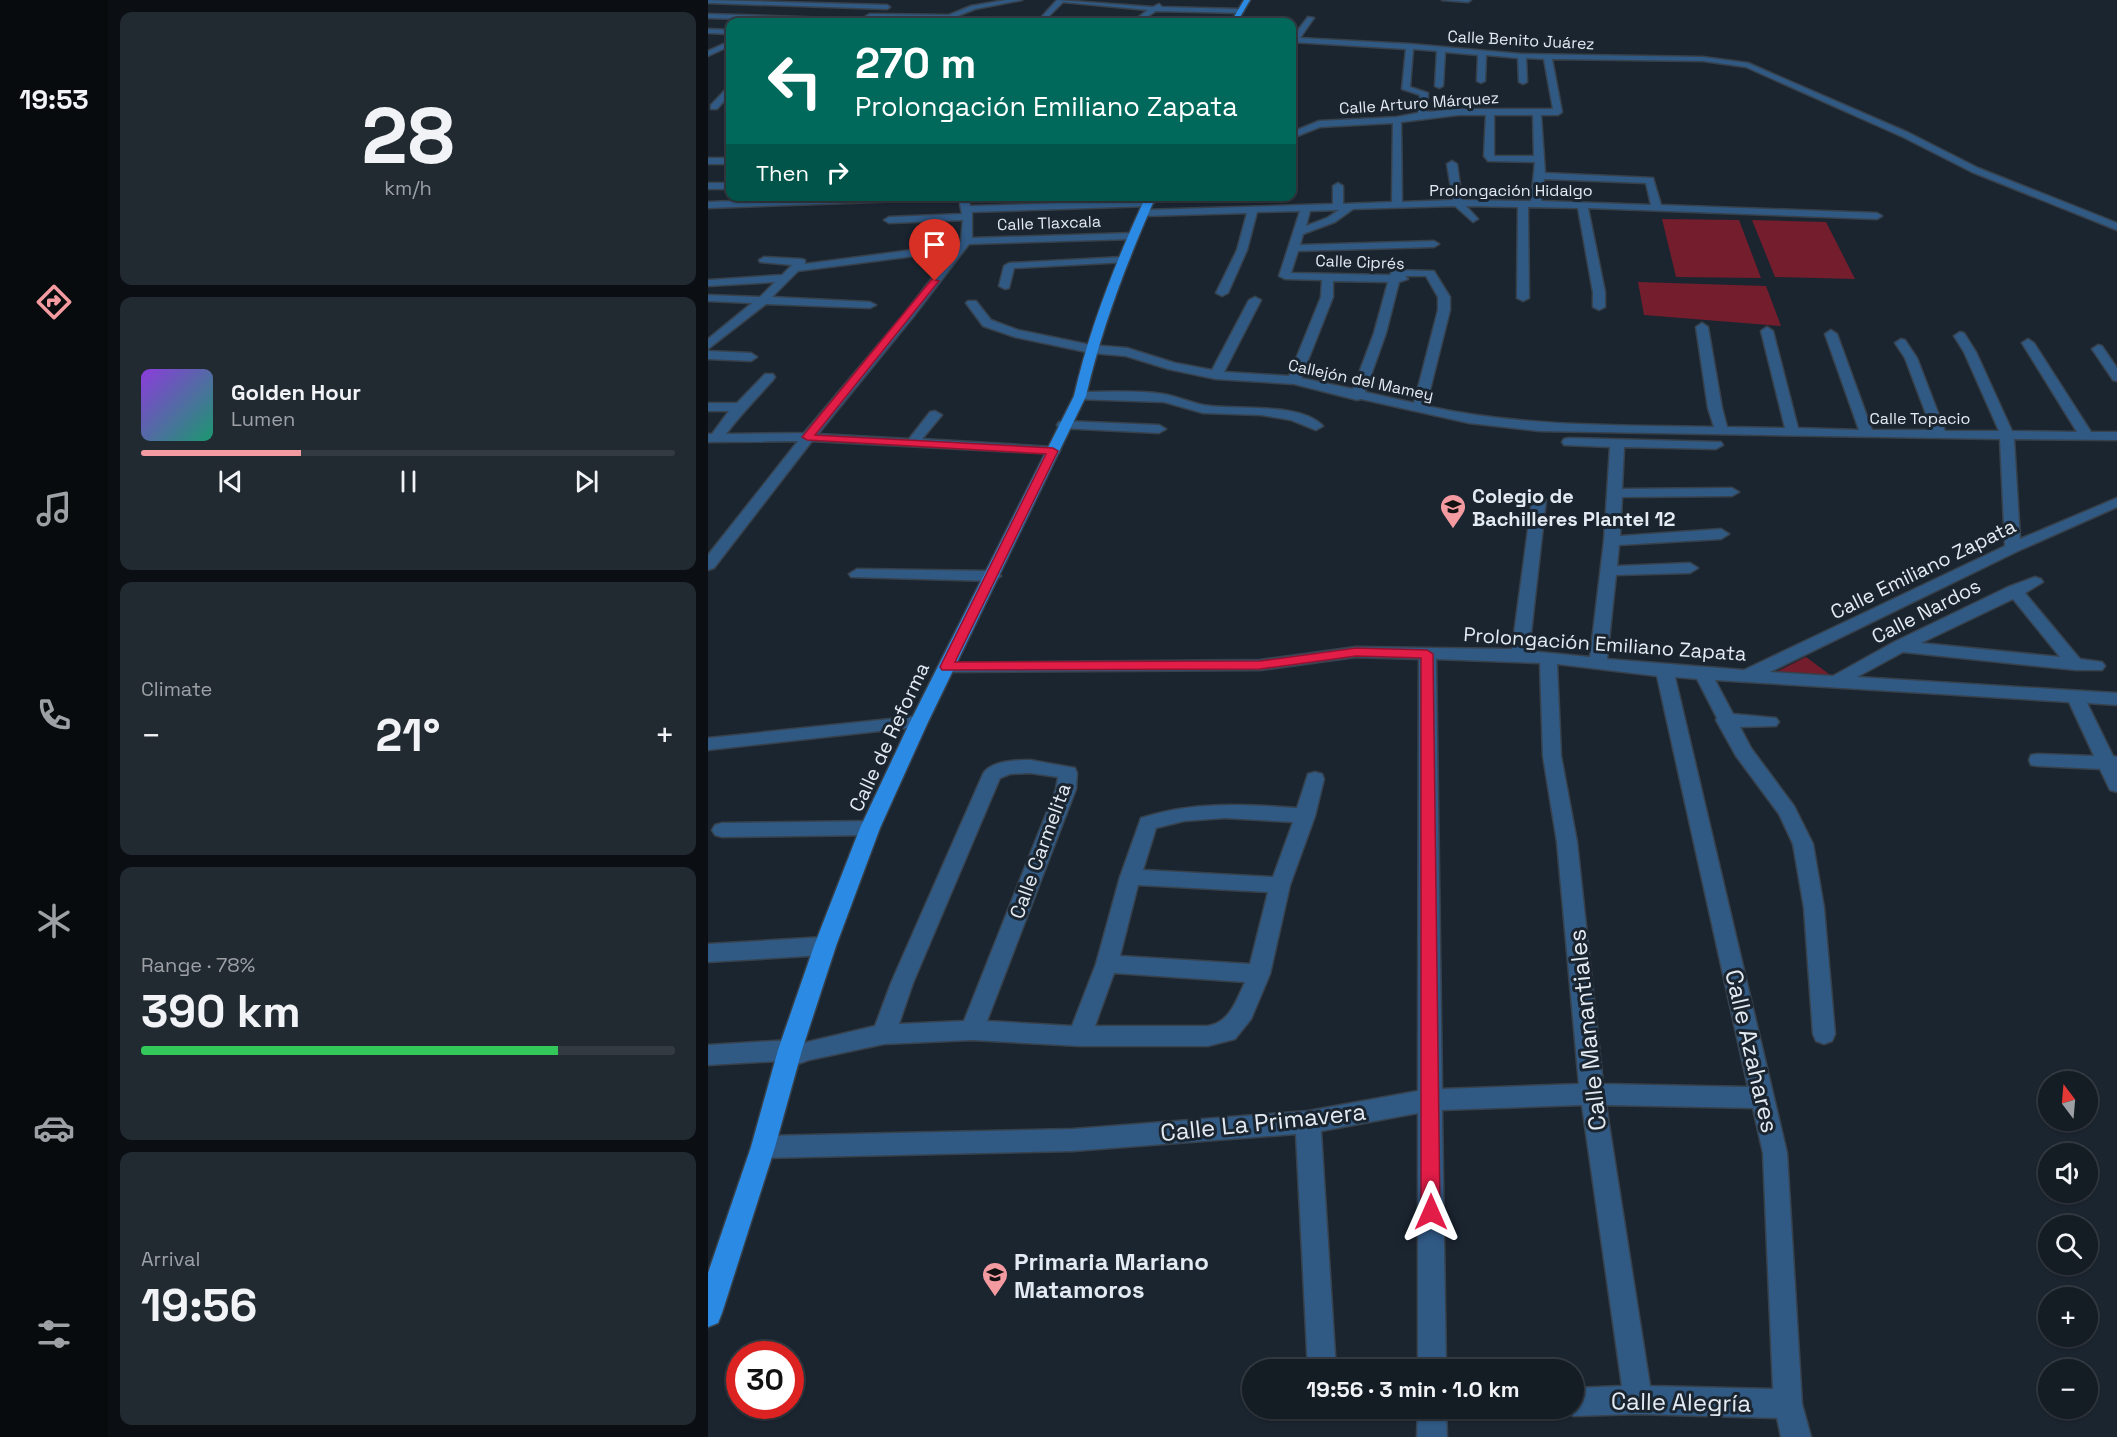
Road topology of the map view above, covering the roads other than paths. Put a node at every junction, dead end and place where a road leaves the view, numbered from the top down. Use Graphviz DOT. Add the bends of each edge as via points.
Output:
graph roads {
  1 [pos="1019,0"];
  2 [pos="1061,0"];
  3 [pos="1165,0"];
  4 [pos="1247,0"];
  5 [pos="1445,0"];
  6 [pos="708,1"];
  7 [pos="1465,1"];
  8 [pos="780,2"];
  9 [pos="1157,9"];
  10 [pos="1241,11"];
  11 [pos="708,16"];
  12 [pos="870,16"];
  13 [pos="758,18"];
  14 [pos="866,18"];
  15 [pos="884,18"];
  16 [pos="932,18"];
  17 [pos="1044,18"];
  18 [pos="1142,18"];
  19 [pos="1237,18"];
  20 [pos="1310,18"];
  21 [pos="708,31"];
  22 [pos="726,33"];
  23 [pos="1296,36"];
  24 [pos="1296,40"];
  25 [pos="726,46"];
  26 [pos="1410,46"];
  27 [pos="1440,49"];
  28 [pos="1482,53"];
  29 [pos="1522,56"];
  30 [pos="712,57"];
  31 [pos="1548,57"];
  32 [pos="1481,81"];
  33 [pos="1523,82"];
  34 [pos="1439,86"];
  35 [pos="726,93"];
  36 [pos="711,106"];
  37 [pos="726,107"];
  38 [pos="726,108"];
  39 [pos="1490,112"];
  40 [pos="1537,113"];
  41 [pos="1422,115"];
  42 [pos="708,119"];
  43 [pos="1397,120"];
  44 [pos="1296,133"];
  45 [pos="1539,159"];
  46 [pos="708,161"];
  47 [pos="726,161"];
  48 [pos="1452,164"];
  49 [pos="1540,176"];
  50 [pos="708,186"];
  51 [pos="726,186"];
  52 [pos="1338,186"];
  53 [pos="733,201"];
  54 [pos="784,201"];
  55 [pos="1458,203"];
  56 [pos="1148,204"];
  57 [pos="1523,204"];
  58 [pos="1536,204"];
  59 [pos="708,205"];
  60 [pos="964,205"];
  61 [pos="1397,205"];
  62 [pos="1582,205"];
  63 [pos="1350,206"];
  64 [pos="1338,207"];
  65 [pos="1306,208"];
  66 [pos="1657,208"];
  67 [pos="1253,209"];
  68 [pos="1877,216"];
  69 [pos="1473,219"];
  70 [pos="889,220"];
  71 [pos="2117,227"];
  72 [pos="1298,232"];
  73 [pos="1133,236"];
  74 [pos="963,244"];
  75 [pos="1434,244"];
  76 [pos="1293,248"];
  77 [pos="764,260"];
  78 [pos="1122,260"];
  79 [pos="799,265"];
  80 [pos="1394,276"];
  81 [pos="787,278"];
  82 [pos="1328,278"];
  83 [pos="708,283"];
  84 [pos="1005,286"];
  85 [pos="1222,293"];
  86 [pos="708,298"];
  87 [pos="1523,298"];
  88 [pos="1255,300"];
  89 [pos="761,302"];
  90 [pos="972,303"];
  91 [pos="870,305"];
  92 [pos="1599,307"];
  93 [pos="1702,327"];
  94 [pos="1767,331"];
  95 [pos="1831,334"];
  96 [pos="1959,336"];
  97 [pos="1901,343"];
  98 [pos="2028,343"];
  99 [pos="708,345"];
  100 [pos="1091,349"];
  101 [pos="2098,349"];
  102 [pos="708,355"];
  103 [pos="751,357"];
  104 [pos="1216,375"];
  105 [pos="769,377"];
  106 [pos="2117,377"];
  107 [pos="1294,380"];
  108 [pos="1080,396"];
  109 [pos="1357,396"];
  110 [pos="708,407"];
  111 [pos="739,407"];
  112 [pos="1419,409"];
  113 [pos="935,415"];
  114 [pos="1064,424"];
  115 [pos="1316,426"];
  116 [pos="1159,429"];
  117 [pos="1722,430"];
  118 [pos="1792,431"];
  119 [pos="1868,434"];
  120 [pos="1940,434"];
  121 [pos="2007,435"];
  122 [pos="2086,435"];
  123 [pos="2117,436"];
  124 [pos="807,437"];
  125 [pos="712,438"];
  126 [pos="913,442"];
  127 [pos="1569,442"];
  128 [pos="1617,444"];
  129 [pos="1716,445"];
  130 [pos="1053,451"];
  131 [pos="1732,492"];
  132 [pos="1613,494"];
  133 [pos="1539,500"];
  134 [pos="2117,502"];
  135 [pos="1721,534"];
  136 [pos="1612,541"];
  137 [pos="2013,548"];
  138 [pos="708,565"];
  139 [pos="1690,568"];
  140 [pos="1609,572"];
  141 [pos="857,574"];
  142 [pos="993,576"];
  143 [pos="2035,582"];
  144 [pos="2014,590"];
  145 [pos="1900,646"];
  146 [pos="1427,654"];
  147 [pos="1520,655"];
  148 [pos="1548,659"];
  149 [pos="1598,663"];
  150 [pos="2076,664"];
  151 [pos="2096,666"];
  152 [pos="946,667"];
  153 [pos="1665,671"];
  154 [pos="1703,674"];
  155 [pos="1748,676"];
  156 [pos="1837,681"];
  157 [pos="2075,696"];
  158 [pos="2117,699"];
  159 [pos="1725,720"];
  160 [pos="919,722"];
  161 [pos="1770,722"];
  162 [pos="708,744"];
  163 [pos="2038,760"];
  164 [pos="2112,763"];
  165 [pos="1315,779"];
  166 [pos="2117,785"];
  167 [pos="1305,816"];
  168 [pos="870,828"];
  169 [pos="722,830"];
  170 [pos="1130,877"];
  171 [pos="1280,885"];
  172 [pos="825,946"];
  173 [pos="708,953"];
  174 [pos="1107,964"];
  175 [pos="1259,974"];
  176 [pos="972,1029"];
  177 [pos="884,1034"];
  178 [pos="1824,1034"];
  179 [pos="1080,1036"];
  180 [pos="790,1053"];
  181 [pos="708,1054"];
  182 [pos="1592,1095"];
  183 [pos="1762,1098"];
  184 [pos="1430,1100"];
  185 [pos="1308,1122"];
  186 [pos="763,1147"];
  187 [pos="708,1313"];
  188 [pos="1321,1359"];
  189 [pos="1432,1359"];
  190 [pos="1638,1400"];
  191 [pos="1584,1402"];
  192 [pos="1788,1404"];
  193 [pos="1432,1419"];
  194 [pos="1432,1437"];
  195 [pos="1796,1437"];
  1 -- 16 [label="street"];
  2 -- 9 [label="street"];
  2 -- 17 [label="street"];
  3 -- 9 [label="street"];
  4 -- 10 [label="main road"];
  5 -- 7 [label="street"];
  6 -- 8 [label="street"];
  8 -- 12 [label="street" via="890,5"];
  9 -- 10 [label="street"];
  9 -- 18 [label="street"];
  10 -- 19 [label="main road"];
  11 -- 13 [label="street"];
  12 -- 14 [label="street"];
  12 -- 15 [label="street"];
  20 -- 23 [label="street"];
  21 -- 22 [label="street"];
  24 -- 26 [label="street, Calle Benito Juárez"];
  25 -- 30 [label="street"];
  26 -- 27 [label="street, Calle Benito Juárez"];
  26 -- 41 [label="street" via="1406,89 1424,93"];
  27 -- 28 [label="street, Calle Benito Juárez"];
  27 -- 34 [label="street"];
  28 -- 29 [label="street, Calle Benito Juárez"];
  28 -- 32 [label="street"];
  29 -- 31 [label="street, Calle Benito Juárez"];
  29 -- 33 [label="street"];
  31 -- 40 [label="street, Calle Arturo Márquez" via="1558,112"];
  31 -- 71 [label="street, Calle Benito Juárez" via="1693,58 1748,65 1985,174"];
  35 -- 36 [label="street"];
  36 -- 37 [label="street"];
  38 -- 42 [label="street"];
  39 -- 40 [label="street, Calle Arturo Márquez"];
  39 -- 41 [label="street, Calle Arturo Márquez"];
  39 -- 45 [label="street" via="1491,159"];
  40 -- 45 [label="street"];
  41 -- 43 [label="street, Calle Arturo Márquez"];
  43 -- 44 [label="street, Calle Arturo Márquez" via="1319,124"];
  43 -- 61 [label="street"];
  45 -- 49 [label="street"];
  46 -- 47 [label="street"];
  48 -- 55 [label="street"];
  49 -- 58 [label="street"];
  49 -- 66 [label="street" via="1650,180"];
  50 -- 51 [label="street"];
  52 -- 64 [label="street"];
  53 -- 59 [label="street"];
  54 -- 60 [label="street"];
  55 -- 57 [label="street, Prolongación Hidalgo"];
  55 -- 61 [label="street, Prolongación Hidalgo"];
  55 -- 69 [label="street"];
  56 -- 60 [label="street, Prolongación Hidalgo"];
  56 -- 67 [label="street, Prolongación Hidalgo"];
  56 -- 73 [label="main road, Calle de Reforma"];
  57 -- 58 [label="street, Prolongación Hidalgo"];
  57 -- 87 [label="street"];
  58 -- 62 [label="street, Prolongación Hidalgo"];
  60 -- 70 [label="street"];
  60 -- 74 [label="street"];
  61 -- 63 [label="street, Prolongación Hidalgo"];
  62 -- 66 [label="street, Prolongación Hidalgo"];
  62 -- 92 [label="street"];
  63 -- 64 [label="street, Prolongación Hidalgo"];
  63 -- 72 [label="street" via="1331,220"];
  64 -- 65 [label="street, Prolongación Hidalgo"];
  65 -- 67 [label="street, Prolongación Hidalgo"];
  65 -- 72 [label="street"];
  66 -- 68 [label="street, Prolongación Hidalgo"];
  67 -- 85 [label="street" via="1242,250"];
  72 -- 76 [label="street"];
  73 -- 74 [label="street, Calle Tlaxcala"];
  73 -- 78 [label="main road, Calle de Reforma"];
  74 -- 79 [label="street, Calle Tlaxcala"];
  74 -- 124 [label="street"];
  75 -- 76 [label="street"];
  76 -- 82 [label="street, Calle Ciprés" via="1285,276"];
  77 -- 79 [label="street, Calle Tlaxcala"];
  78 -- 84 [label="street" via="1018,264 1009,266"];
  78 -- 100 [label="main road, Calle de Reforma"];
  79 -- 81 [label="street"];
  80 -- 82 [label="street, Calle Ciprés"];
  80 -- 109 [label="street" via="1380,333"];
  80 -- 112 [label="street, Calle Ciprés" via="1432,277 1444,297"];
  81 -- 83 [label="street"];
  81 -- 89 [label="street"];
  82 -- 107 [label="street" via="1327,297"];
  86 -- 89 [label="street"];
  88 -- 104 [label="street"];
  89 -- 91 [label="street"];
  89 -- 99 [label="street"];
  90 -- 100 [label="street, Callejón del Mamey" via="987,323"];
  93 -- 117 [label="street"];
  94 -- 118 [label="street"];
  95 -- 119 [label="street"];
  96 -- 121 [label="street"];
  97 -- 120 [label="street" via="1911,358"];
  98 -- 122 [label="street"];
  100 -- 104 [label="street, Callejón del Mamey" via="1127,352"];
  100 -- 108 [label="main road, Calle de Reforma"];
  101 -- 106 [label="street"];
  102 -- 103 [label="street"];
  104 -- 107 [label="street, Callejón del Mamey"];
  105 -- 111 [label="street"];
  107 -- 109 [label="street, Callejón del Mamey"];
  108 -- 114 [label="main road, Calle de Reforma"];
  108 -- 115 [label="street" via="1165,398 1203,410 1261,411"];
  109 -- 112 [label="street, Callejón del Mamey"];
  110 -- 111 [label="street"];
  111 -- 125 [label="street"];
  112 -- 117 [label="street, Callejón del Mamey" via="1539,427"];
  113 -- 126 [label="street"];
  114 -- 116 [label="street"];
  114 -- 130 [label="main road, Calle de Reforma"];
  117 -- 118 [label="street, Calle Topacio"];
  118 -- 119 [label="street, Calle Topacio"];
  119 -- 120 [label="street, Calle Topacio"];
  120 -- 121 [label="street, Calle Topacio"];
  121 -- 122 [label="street, Calle Topacio"];
  121 -- 137 [label="street"];
  122 -- 123 [label="street, Calle Topacio"];
  124 -- 125 [label="street"];
  124 -- 126 [label="street"];
  124 -- 138 [label="street"];
  126 -- 130 [label="street"];
  127 -- 128 [label="street"];
  128 -- 129 [label="street"];
  128 -- 132 [label="street"];
  130 -- 142 [label="main road, Calle de Reforma"];
  131 -- 132 [label="street"];
  132 -- 136 [label="street"];
  133 -- 147 [label="street"];
  134 -- 137 [label="street, Calle Emiliano Zapata"];
  135 -- 136 [label="street"];
  136 -- 140 [label="street"];
  137 -- 155 [label="street, Calle Emiliano Zapata"];
  139 -- 140 [label="street"];
  140 -- 149 [label="street"];
  141 -- 142 [label="street"];
  142 -- 152 [label="main road, Calle de Reforma"];
  143 -- 144 [label="street, Calle Nardos"];
  144 -- 145 [label="street, Calle Nardos"];
  144 -- 150 [label="street"];
  145 -- 150 [label="street"];
  145 -- 156 [label="street, Calle Nardos"];
  146 -- 147 [label="street, Prolongación Emiliano Zapata"];
  146 -- 152 [label="street, Prolongación Emiliano Zapata" via="1356,652 1260,665"];
  146 -- 184 [label="street"];
  147 -- 148 [label="street, Prolongación Emiliano Zapata"];
  148 -- 149 [label="street, Prolongación Emiliano Zapata"];
  148 -- 182 [label="street, Calle Manantiales" via="1552,756 1567,842"];
  149 -- 153 [label="street, Prolongación Emiliano Zapata"];
  150 -- 151 [label="street"];
  152 -- 160 [label="main road, Calle de Reforma"];
  153 -- 154 [label="street, Prolongación Emiliano Zapata"];
  153 -- 183 [label="street, Calle Azahares"];
  154 -- 155 [label="street, Prolongación Emiliano Zapata"];
  154 -- 159 [label="street"];
  155 -- 156 [label="street, Prolongación Emiliano Zapata"];
  156 -- 157 [label="street, Prolongación Emiliano Zapata"];
  157 -- 158 [label="street, Prolongación Emiliano Zapata"];
  157 -- 164 [label="street"];
  159 -- 161 [label="street"];
  159 -- 178 [label="street" via="1787,811 1803,843 1814,908"];
  160 -- 162 [label="street"];
  160 -- 168 [label="main road, Calle de Reforma"];
  163 -- 164 [label="street"];
  164 -- 166 [label="street"];
  165 -- 167 [label="street"];
  167 -- 170 [label="street" via="1258,812 1162,817 1148,824"];
  167 -- 171 [label="street"];
  168 -- 169 [label="street"];
  168 -- 172 [label="main road, Calle de Reforma"];
  170 -- 171 [label="street"];
  170 -- 174 [label="street"];
  171 -- 175 [label="street"];
  172 -- 173 [label="street"];
  172 -- 180 [label="main road, Calle de Reforma"];
  174 -- 175 [label="street"];
  174 -- 179 [label="street"];
  175 -- 179 [label="street" via="1243,1012 1227,1032 1208,1036"];
  176 -- 177 [label="street"];
  176 -- 177 [label="street, Calle Carmelita" via="1066,789 1068,773 1050,768 1002,768 992,774"];
  176 -- 179 [label="street"];
  177 -- 180 [label="street"];
  180 -- 181 [label="street"];
  180 -- 186 [label="main road, Calle de Reforma"];
  182 -- 183 [label="street, Calle La Primavera"];
  182 -- 184 [label="street, Calle La Primavera"];
  182 -- 190 [label="street, Calle Manantiales"];
  183 -- 192 [label="street, Calle Azahares" via="1775,1153"];
  184 -- 185 [label="street, Calle La Primavera"];
  184 -- 189 [label="street"];
  185 -- 186 [label="street, Calle La Primavera" via="1073,1140"];
  185 -- 188 [label="street"];
  186 -- 187 [label="main road, Calle de Reforma"];
  190 -- 191 [label="street, Calle Alegría"];
  190 -- 192 [label="street, Calle Alegría"];
  192 -- 195 [label="street, Calle Azahares"];
  193 -- 194 [label="street"];
}
